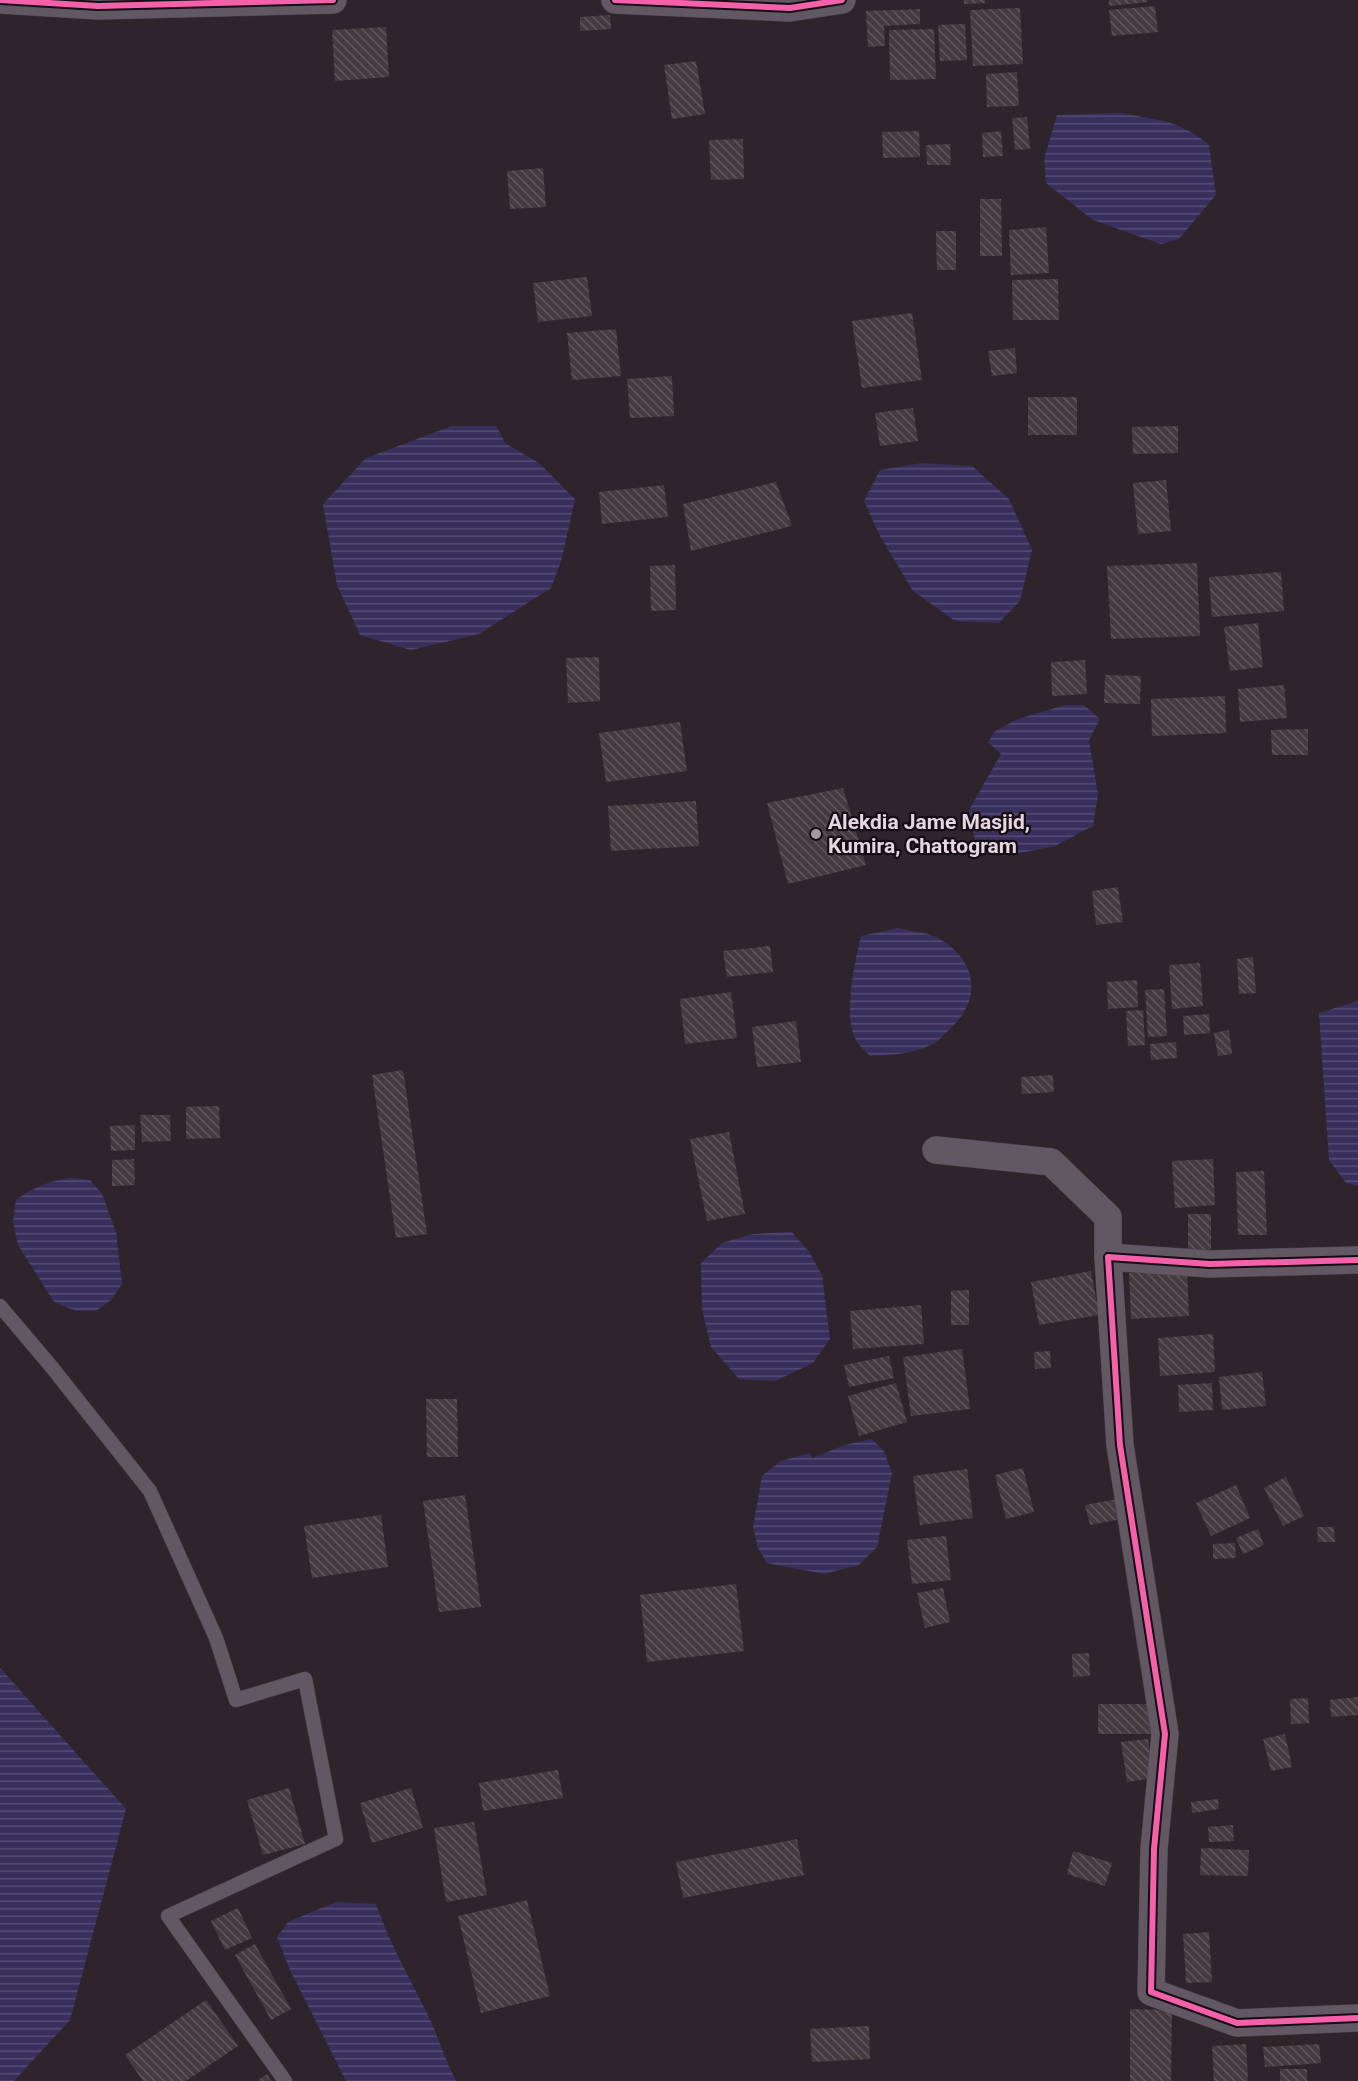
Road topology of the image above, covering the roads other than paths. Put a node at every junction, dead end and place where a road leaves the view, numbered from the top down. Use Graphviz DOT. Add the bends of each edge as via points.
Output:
graph roads {
  1 [pos="0,0"];
  2 [pos="333,0"];
  3 [pos="615,0"];
  4 [pos="842,0"];
  5 [pos="98,3"];
  6 [pos="936,1150"];
  7 [pos="1108,1257"];
  8 [pos="1358,1260"];
  9 [pos="0,1306"];
  10 [pos="1358,2018"];
  11 [pos="285,2081"];
  1 -- 5 [label="street"];
  2 -- 5 [label="street"];
  3 -- 4 [label="street" via="790,8"];
  6 -- 7 [label="street" via="1051,1162 1108,1217"];
  7 -- 8 [label="street" via="1210,1264"];
  7 -- 10 [label="street" via="1120,1445 1165,1734 1154,1849 1151,1992 1237,2023"];
  9 -- 11 [label="lane" via="150,1491 216,1638 236,1700 305,1679 336,1839 168,1916"];
}
